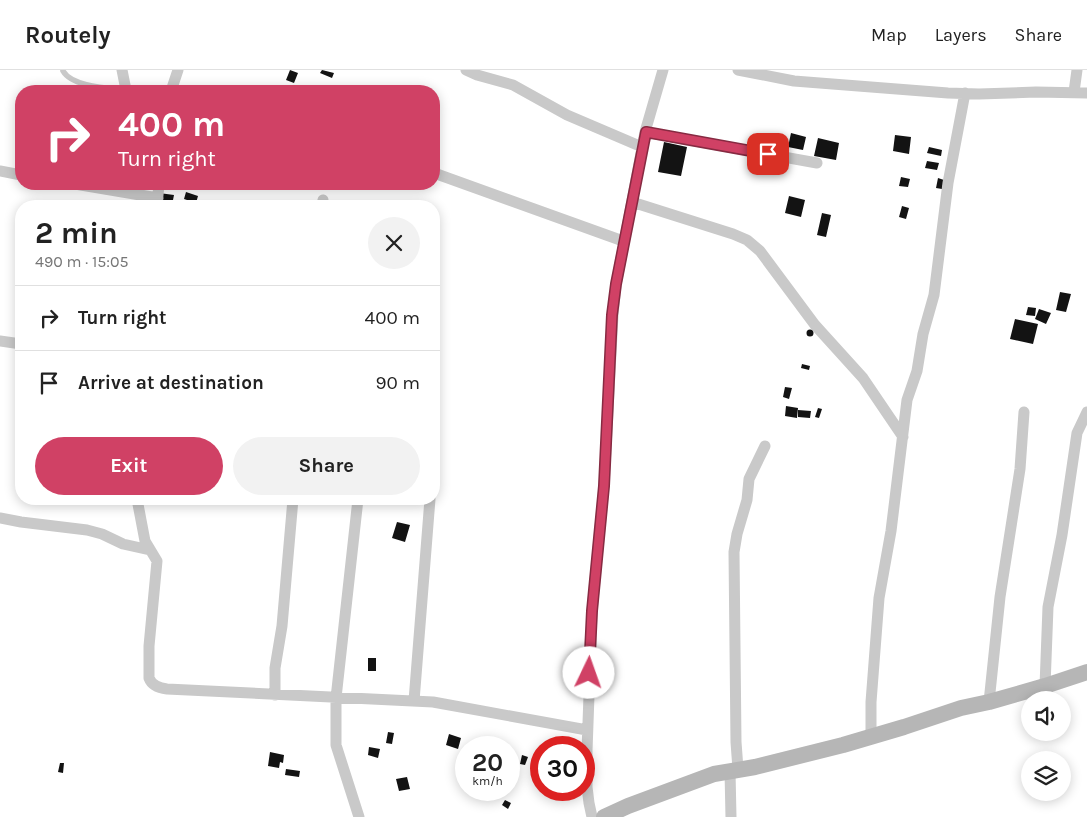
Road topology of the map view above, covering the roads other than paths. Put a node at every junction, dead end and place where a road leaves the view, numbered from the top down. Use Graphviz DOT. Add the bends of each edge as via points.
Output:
graph roads {
  1 [pos="122,70"];
  2 [pos="178,70"];
  3 [pos="466,70"];
  4 [pos="663,70"];
  5 [pos="738,70"];
  6 [pos="1077,70"];
  7 [pos="63,71"];
  8 [pos="89,85"];
  9 [pos="126,85"];
  10 [pos="174,85"];
  11 [pos="1074,92"];
  12 [pos="965,93"];
  13 [pos="1087,93"];
  14 [pos="646,132"];
  15 [pos="642,148"];
  16 [pos="817,163"];
  17 [pos="0,171"];
  18 [pos="15,173"];
  19 [pos="440,175"];
  20 [pos="103,190"];
  21 [pos="149,200"];
  22 [pos="632,202"];
  23 [pos="623,241"];
  24 [pos="0,341"];
  25 [pos="15,343"];
  26 [pos="1024,412"];
  27 [pos="1087,412"];
  28 [pos="903,437"];
  29 [pos="765,446"];
  30 [pos="138,505"];
  31 [pos="292,505"];
  32 [pos="357,505"];
  33 [pos="430,505"];
  34 [pos="0,518"];
  35 [pos="150,550"];
  36 [pos="1087,672"];
  37 [pos="1046,686"];
  38 [pos="275,695"];
  39 [pos="336,698"];
  40 [pos="414,701"];
  41 [pos="989,702"];
  42 [pos="587,730"];
  43 [pos="871,736"];
  44 [pos="734,770"];
  45 [pos="359,817"];
  46 [pos="592,817"];
  47 [pos="604,817"];
  48 [pos="731,817"];
  1 -- 9 [label="street"];
  2 -- 10 [label="street"];
  3 -- 15 [label="street" via="513,85 567,115"];
  4 -- 14 [label="street"];
  5 -- 12 [label="street" via="794,81"];
  6 -- 11 [label="street"];
  7 -- 8 [label="lane" via="66,76"];
  11 -- 12 [label="street"];
  11 -- 13 [label="street"];
  12 -- 28 [label="street" via="948,182 934,295 907,400"];
  14 -- 15 [label="street"];
  14 -- 16 [label="street"];
  15 -- 22 [label="street"];
  17 -- 18 [label="street"];
  19 -- 23 [label="street"];
  20 -- 21 [label="street"];
  22 -- 23 [label="street"];
  22 -- 28 [label="street" via="733,234 760,251 815,325 863,378"];
  23 -- 42 [label="street" via="612,315"];
  24 -- 25 [label="street"];
  26 -- 41 [label="street" via="1020,469 1000,597"];
  27 -- 37 [label="street" via="1077,433 1048,608"];
  28 -- 43 [label="street" via="879,598"];
  29 -- 44 [label="street" via="749,479 734,552"];
  30 -- 35 [label="street" via="145,541"];
  31 -- 38 [label="street"];
  32 -- 39 [label="street"];
  33 -- 40 [label="street"];
  34 -- 35 [label="street" via="87,530"];
  35 -- 38 [label="street" via="157,561 148,646 150,682 167,689"];
  36 -- 37 [label="street"];
  37 -- 41 [label="street"];
  38 -- 39 [label="street"];
  39 -- 40 [label="street"];
  39 -- 45 [label="street" via="336,744"];
  40 -- 42 [label="street"];
  41 -- 43 [label="street"];
  42 -- 46 [label="street" via="587,787"];
  43 -- 44 [label="street"];
  44 -- 47 [label="street" via="699,779"];
  44 -- 48 [label="street"];
}
